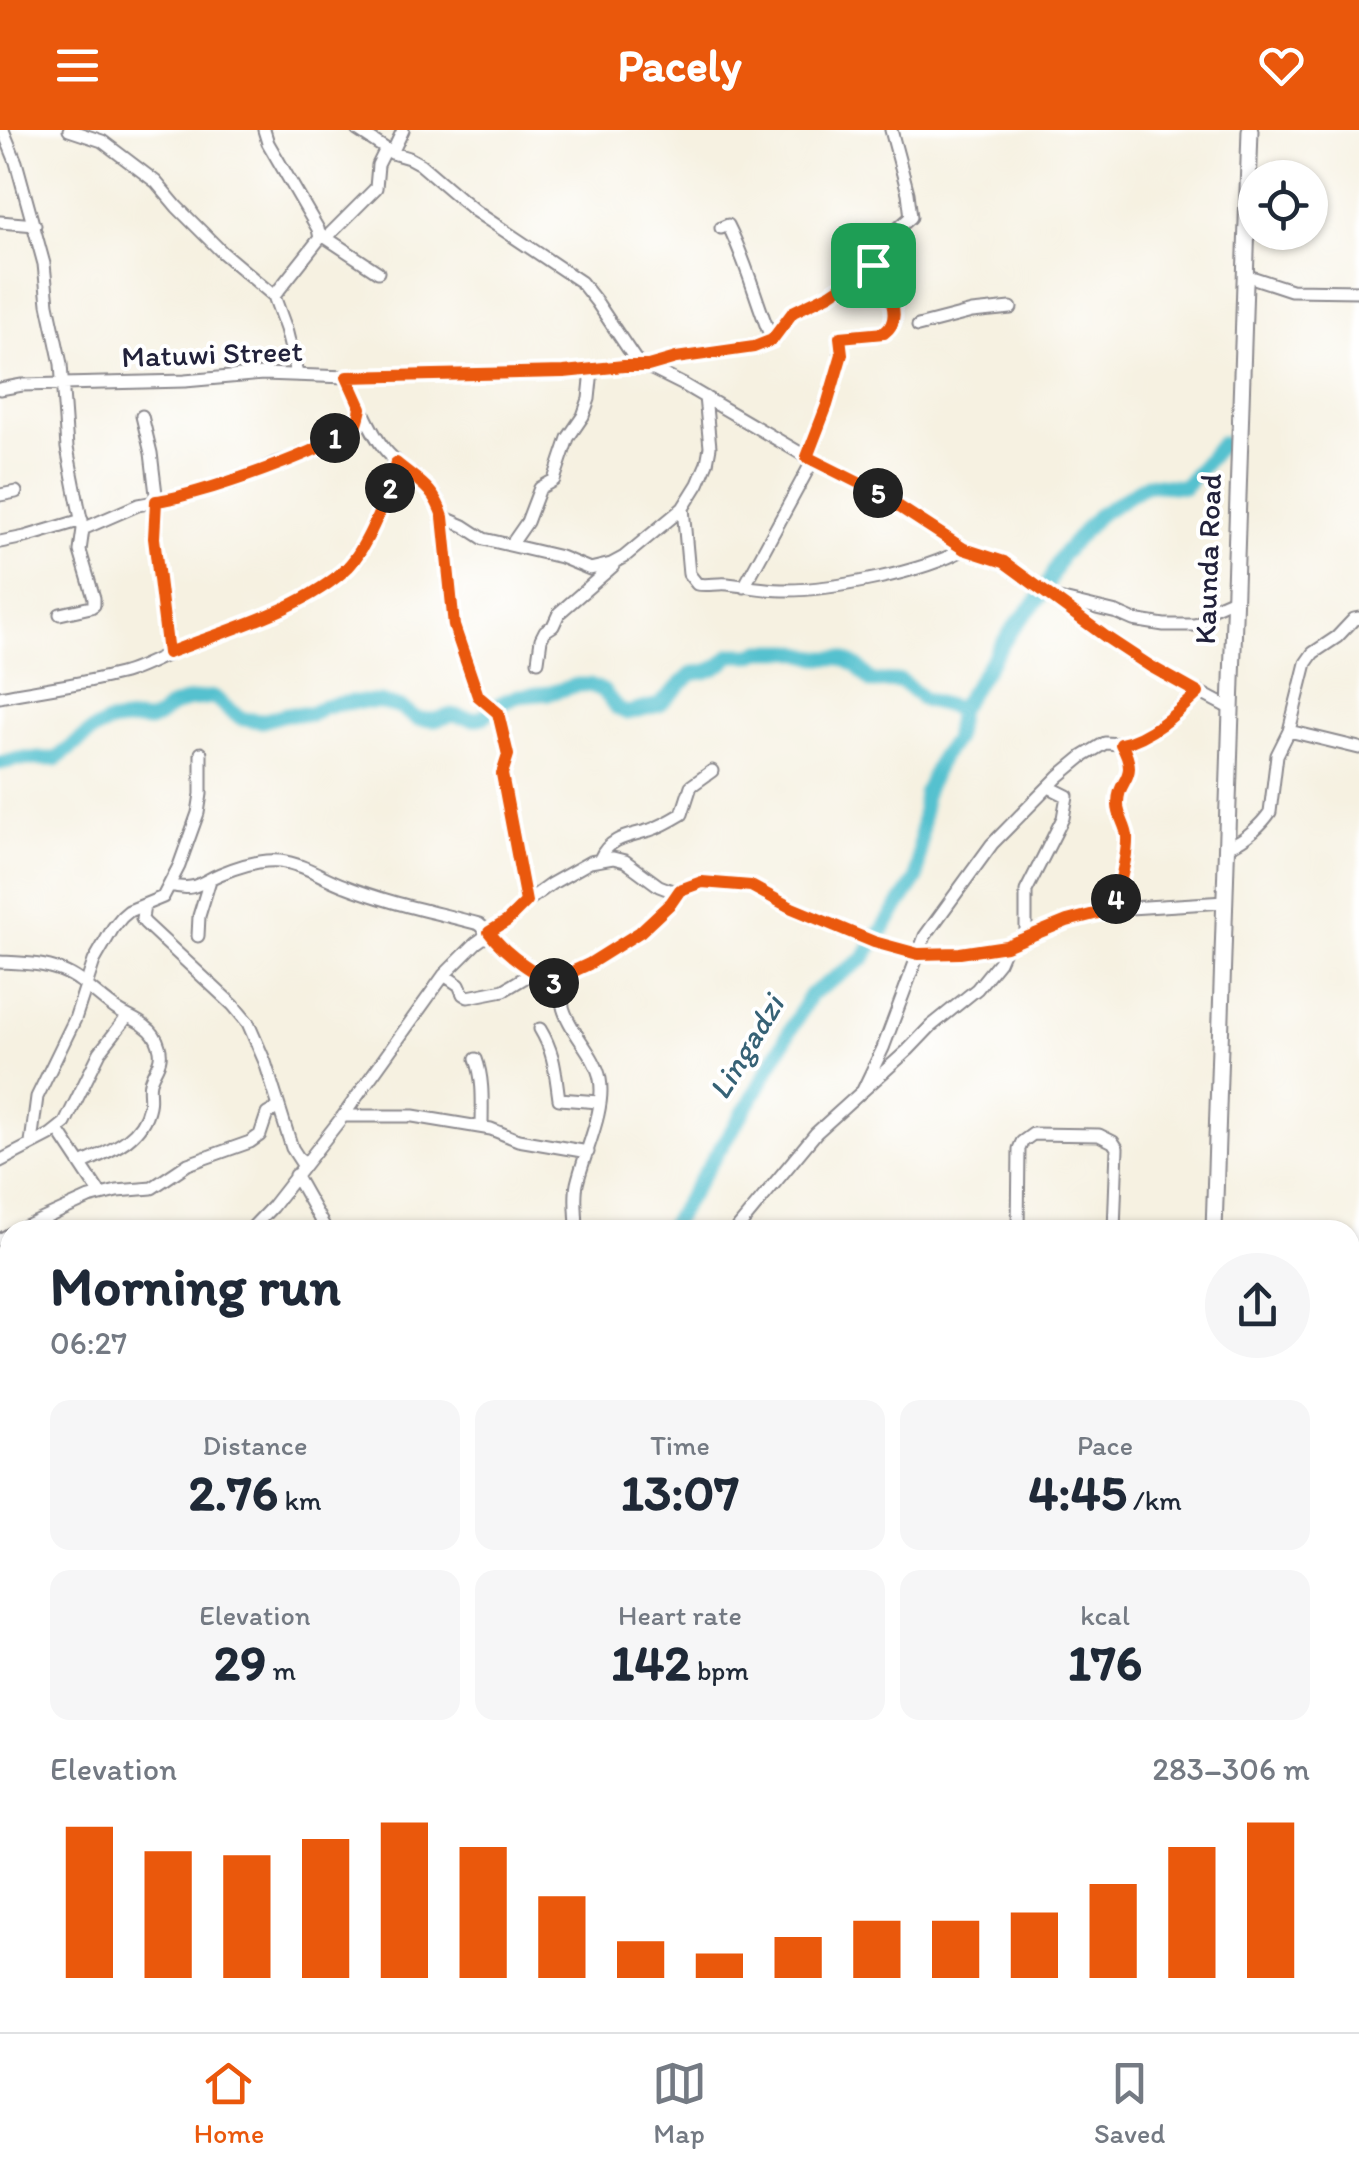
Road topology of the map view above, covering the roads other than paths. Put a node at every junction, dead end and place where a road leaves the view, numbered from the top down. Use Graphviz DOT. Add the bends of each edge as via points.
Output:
graph roads {
  1 [pos="2,130"];
  2 [pos="69,130"];
  3 [pos="264,130"];
  4 [pos="356,130"];
  5 [pos="403,130"];
  6 [pos="891,130"];
  7 [pos="1250,130"];
  8 [pos="389,151"];
  9 [pos="0,222"];
  10 [pos="35,225"];
  11 [pos="722,228"];
  12 [pos="322,238"];
  13 [pos="873,265"];
  14 [pos="378,272"];
  15 [pos="1245,276"];
  16 [pos="1359,291"];
  17 [pos="274,296"];
  18 [pos="1011,308"];
  19 [pos="918,326"];
  20 [pos="772,340"];
  21 [pos="643,366"];
  22 [pos="592,370"];
  23 [pos="297,374"];
  24 [pos="347,377"];
  25 [pos="62,383"];
  26 [pos="0,389"];
  27 [pos="705,398"];
  28 [pos="361,408"];
  29 [pos="142,416"];
  30 [pos="810,458"];
  31 [pos="396,463"];
  32 [pos="16,492"];
  33 [pos="0,495"];
  34 [pos="156,501"];
  35 [pos="682,508"];
  36 [pos="443,517"];
  37 [pos="82,524"];
  38 [pos="0,542"];
  39 [pos="511,545"];
  40 [pos="964,549"];
  41 [pos="624,557"];
  42 [pos="744,586"];
  43 [pos="1055,598"];
  44 [pos="1236,598"];
  45 [pos="60,614"];
  46 [pos="1359,618"];
  47 [pos="168,653"];
  48 [pos="538,661"];
  49 [pos="1198,693"];
  50 [pos="0,697"];
  51 [pos="1231,709"];
  52 [pos="1288,732"];
  53 [pos="1121,744"];
  54 [pos="1359,748"];
  55 [pos="201,754"];
  56 [pos="712,771"];
  57 [pos="1048,786"];
  58 [pos="1227,844"];
  59 [pos="600,859"];
  60 [pos="210,880"];
  61 [pos="170,885"];
  62 [pos="680,890"];
  63 [pos="526,902"];
  64 [pos="1225,902"];
  65 [pos="144,905"];
  66 [pos="1114,909"];
  67 [pos="489,932"];
  68 [pos="198,936"];
  69 [pos="1026,939"];
  70 [pos="1006,946"];
  71 [pos="918,954"];
  72 [pos="0,962"];
  73 [pos="534,972"];
  74 [pos="444,974"];
  75 [pos="86,986"];
  76 [pos="564,989"];
  77 [pos="127,1016"];
  78 [pos="540,1029"];
  79 [pos="476,1059"];
  80 [pos="863,1090"];
  81 [pos="599,1102"];
  82 [pos="280,1107"];
  83 [pos="343,1116"];
  84 [pos="482,1127"];
  85 [pos="58,1130"];
  86 [pos="31,1143"];
  87 [pos="588,1152"];
  88 [pos="0,1162"];
  89 [pos="81,1164"];
  90 [pos="299,1170"];
  91 [pos="101,1195"];
  92 [pos="40,1220"];
  93 [pos="260,1220"];
  94 [pos="322,1220"];
  95 [pos="577,1220"];
  96 [pos="744,1220"];
  97 [pos="1018,1220"];
  98 [pos="1114,1220"];
  99 [pos="1214,1220"];
  1 -- 10 [label="street"];
  2 -- 17 [label="street" via="102,141 156,182"];
  3 -- 12 [label="street"];
  4 -- 8 [label="street"];
  5 -- 8 [label="street"];
  6 -- 13 [label="street" via="911,217"];
  7 -- 15 [label="main road, Kaunda Road"];
  8 -- 12 [label="street" via="378,165 378,186"];
  8 -- 21 [label="street" via="420,164 475,211 580,282"];
  9 -- 10 [label="street"];
  10 -- 25 [label="street"];
  11 -- 20 [label="street" via="728,226 737,244"];
  12 -- 14 [label="street"];
  12 -- 17 [label="street"];
  13 -- 20 [label="street" via="793,312"];
  13 -- 30 [label="street" via="894,323 884,333 840,337 842,354"];
  15 -- 16 [label="street" via="1290,290"];
  15 -- 44 [label="main road, Kaunda Road"];
  17 -- 23 [label="street"];
  18 -- 19 [label="street"];
  20 -- 21 [label="street, Matuwi Street"];
  21 -- 22 [label="street, Matuwi Street"];
  21 -- 27 [label="street"];
  22 -- 24 [label="street, Matuwi Street"];
  22 -- 39 [label="street" via="589,399 556,476 540,488"];
  23 -- 24 [label="street, Matuwi Street"];
  23 -- 25 [label="street, Matuwi Street"];
  24 -- 28 [label="street"];
  25 -- 26 [label="street, Matuwi Street"];
  25 -- 37 [label="street"];
  27 -- 30 [label="street"];
  27 -- 35 [label="street" via="709,456"];
  28 -- 31 [label="street"];
  28 -- 34 [label="street" via="354,427 316,450"];
  29 -- 34 [label="street"];
  30 -- 40 [label="street"];
  30 -- 42 [label="street"];
  31 -- 36 [label="street" via="432,492"];
  31 -- 47 [label="street" via="386,497 349,566 271,614"];
  32 -- 33 [label="street"];
  34 -- 37 [label="street"];
  34 -- 47 [label="street"];
  35 -- 41 [label="street"];
  35 -- 42 [label="street" via="692,580"];
  36 -- 39 [label="street"];
  36 -- 63 [label="street" via="451,612 478,696 498,713 508,755 502,774"];
  37 -- 38 [label="street"];
  37 -- 45 [label="street" via="80,551 94,605"];
  39 -- 41 [label="street" via="590,568"];
  40 -- 42 [label="street" via="906,572 821,587"];
  40 -- 43 [label="street" via="1004,562"];
  41 -- 48 [label="street" via="559,613 541,639"];
  43 -- 44 [label="street" via="1164,625 1200,624"];
  43 -- 49 [label="street"];
  44 -- 51 [label="main road, Kaunda Road"];
  46 -- 52 [label="street" via="1306,663"];
  47 -- 50 [label="street" via="117,674"];
  49 -- 51 [label="street"];
  49 -- 53 [label="street"];
  51 -- 58 [label="main road, Kaunda Road"];
  52 -- 54 [label="street"];
  52 -- 58 [label="street" via="1277,755 1268,815 1239,842"];
  53 -- 57 [label="street" via="1099,746"];
  53 -- 66 [label="street" via="1130,765 1119,795 1127,835"];
  55 -- 61 [label="street" via="198,814"];
  56 -- 59 [label="street" via="692,786 682,814 616,840"];
  57 -- 69 [label="street" via="1067,796 1063,818 1026,891"];
  57 -- 71 [label="street" via="992,844"];
  58 -- 64 [label="main road, Kaunda Road"];
  59 -- 62 [label="street" via="625,861 659,886"];
  59 -- 63 [label="street"];
  60 -- 61 [label="street" via="194,888"];
  60 -- 67 [label="street" via="263,861 288,862"];
  60 -- 68 [label="street"];
  61 -- 65 [label="street" via="158,901"];
  62 -- 71 [label="street" via="702,882 751,886 874,942"];
  62 -- 76 [label="street" via="640,932 571,974"];
  63 -- 67 [label="street"];
  64 -- 66 [label="street"];
  64 -- 99 [label="main road, Kaunda Road"];
  65 -- 75 [label="street" via="112,928"];
  65 -- 82 [label="street" via="145,923 248,1023"];
  66 -- 69 [label="street"];
  67 -- 73 [label="street"];
  67 -- 74 [label="street"];
  69 -- 70 [label="street"];
  70 -- 71 [label="street"];
  70 -- 80 [label="street" via="977,989"];
  71 -- 80 [label="street"];
  72 -- 75 [label="street" via="60,970"];
  73 -- 74 [label="street" via="504,990 472,997"];
  73 -- 76 [label="street"];
  74 -- 83 [label="street"];
  75 -- 77 [label="street"];
  75 -- 86 [label="street" via="37,1096"];
  76 -- 81 [label="street" via="566,1019 599,1073"];
  77 -- 85 [label="street"];
  77 -- 89 [label="street" via="147,1027 160,1048 149,1106 132,1136"];
  78 -- 81 [label="street" via="554,1059 559,1100"];
  79 -- 84 [label="street"];
  80 -- 96 [label="street" via="816,1133"];
  81 -- 87 [label="street"];
  82 -- 90 [label="street"];
  82 -- 91 [label="street" via="267,1114 250,1142 182,1166 152,1188"];
  83 -- 84 [label="street" via="413,1116"];
  83 -- 90 [label="street"];
  84 -- 87 [label="street"];
  85 -- 86 [label="street"];
  85 -- 89 [label="street"];
  86 -- 88 [label="street"];
  87 -- 95 [label="street" via="576,1189"];
  89 -- 91 [label="street"];
  90 -- 93 [label="street"];
  90 -- 94 [label="street"];
  91 -- 92 [label="street"];
  97 -- 98 [label="street" via="1022,1142 1034,1134 1066,1133 1099,1135 1117,1148"];
}
